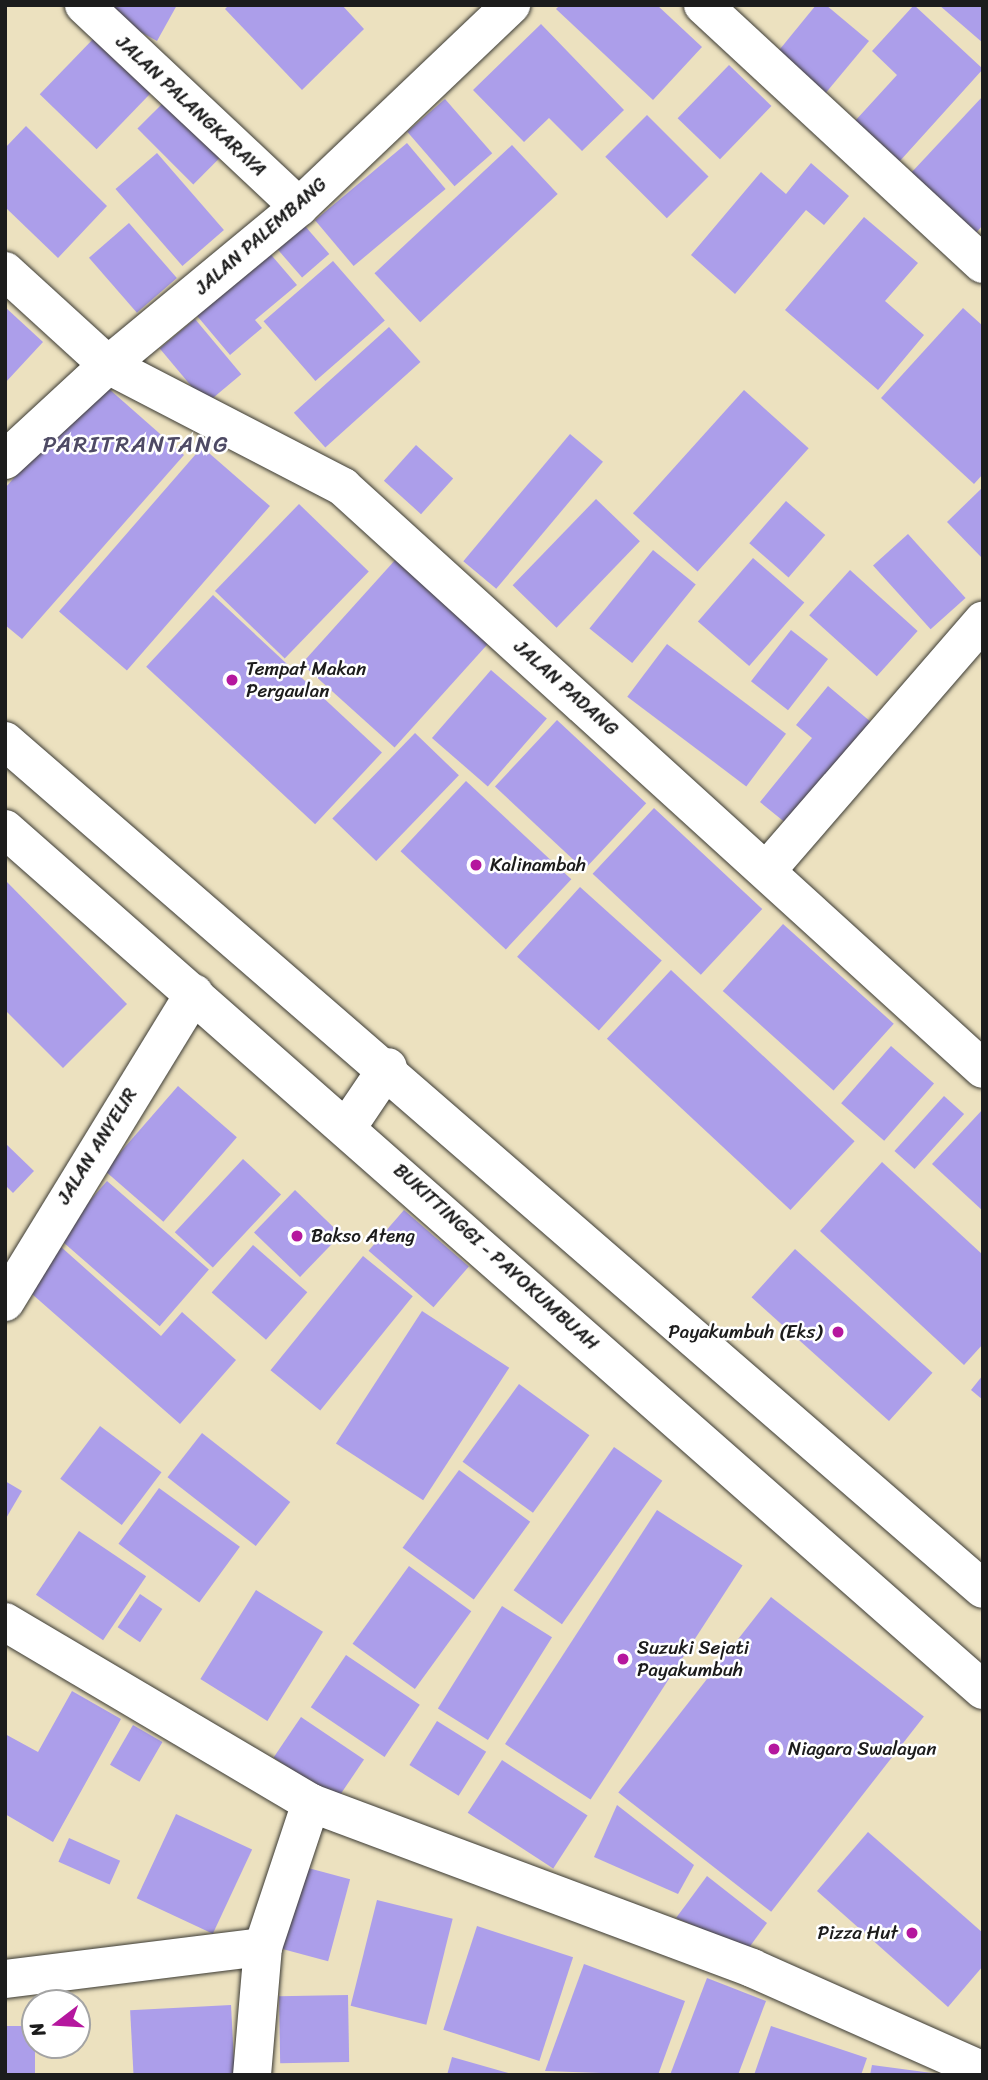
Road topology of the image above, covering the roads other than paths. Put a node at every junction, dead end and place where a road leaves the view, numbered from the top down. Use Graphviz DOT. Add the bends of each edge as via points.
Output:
graph roads {
  1 [pos="84,5"];
  2 [pos="511,5"];
  3 [pos="703,5"];
  4 [pos="299,207"];
  5 [pos="983,264"];
  6 [pos="5,271"];
  7 [pos="108,365"];
  8 [pos="5,460"];
  9 [pos="983,621"];
  10 [pos="5,741"];
  11 [pos="5,829"];
  12 [pos="767,870"];
  13 [pos="194,993"];
  14 [pos="388,1068"];
  15 [pos="983,1069"];
  16 [pos="348,1126"];
  17 [pos="5,1302"];
  18 [pos="983,1589"];
  19 [pos="5,1622"];
  20 [pos="983,1690"];
  21 [pos="311,1803"];
  22 [pos="263,1947"];
  23 [pos="5,1979"];
  24 [pos="983,2071"];
  25 [pos="252,2075"];
  1 -- 4 [label="main road, JALAN PALANGKARAYA"];
  2 -- 4 [label="main road, JALAN PALEMBANG"];
  3 -- 5 [label="main road"];
  4 -- 7 [label="main road, JALAN PALEMBANG"];
  6 -- 7 [label="main road, JALAN PADANG"];
  7 -- 8 [label="main road, JALAN PALEMBANG"];
  7 -- 12 [label="main road, JALAN PADANG" via="342,487"];
  9 -- 12 [label="main road"];
  10 -- 14 [label="main road"];
  11 -- 13 [label="main road, BUKITTINGGI - PAYOKUMBUAH"];
  12 -- 15 [label="main road, JALAN PADANG"];
  13 -- 16 [label="main road, BUKITTINGGI - PAYOKUMBUAH"];
  13 -- 17 [label="main road, JALAN ANYELIR"];
  14 -- 16 [label="main road"];
  14 -- 18 [label="main road"];
  16 -- 20 [label="main road, BUKITTINGGI - PAYOKUMBUAH"];
  19 -- 21 [label="main road"];
  21 -- 22 [label="main road"];
  21 -- 24 [label="main road" via="752,1968"];
  22 -- 23 [label="main road"];
  22 -- 25 [label="main road"];
}
